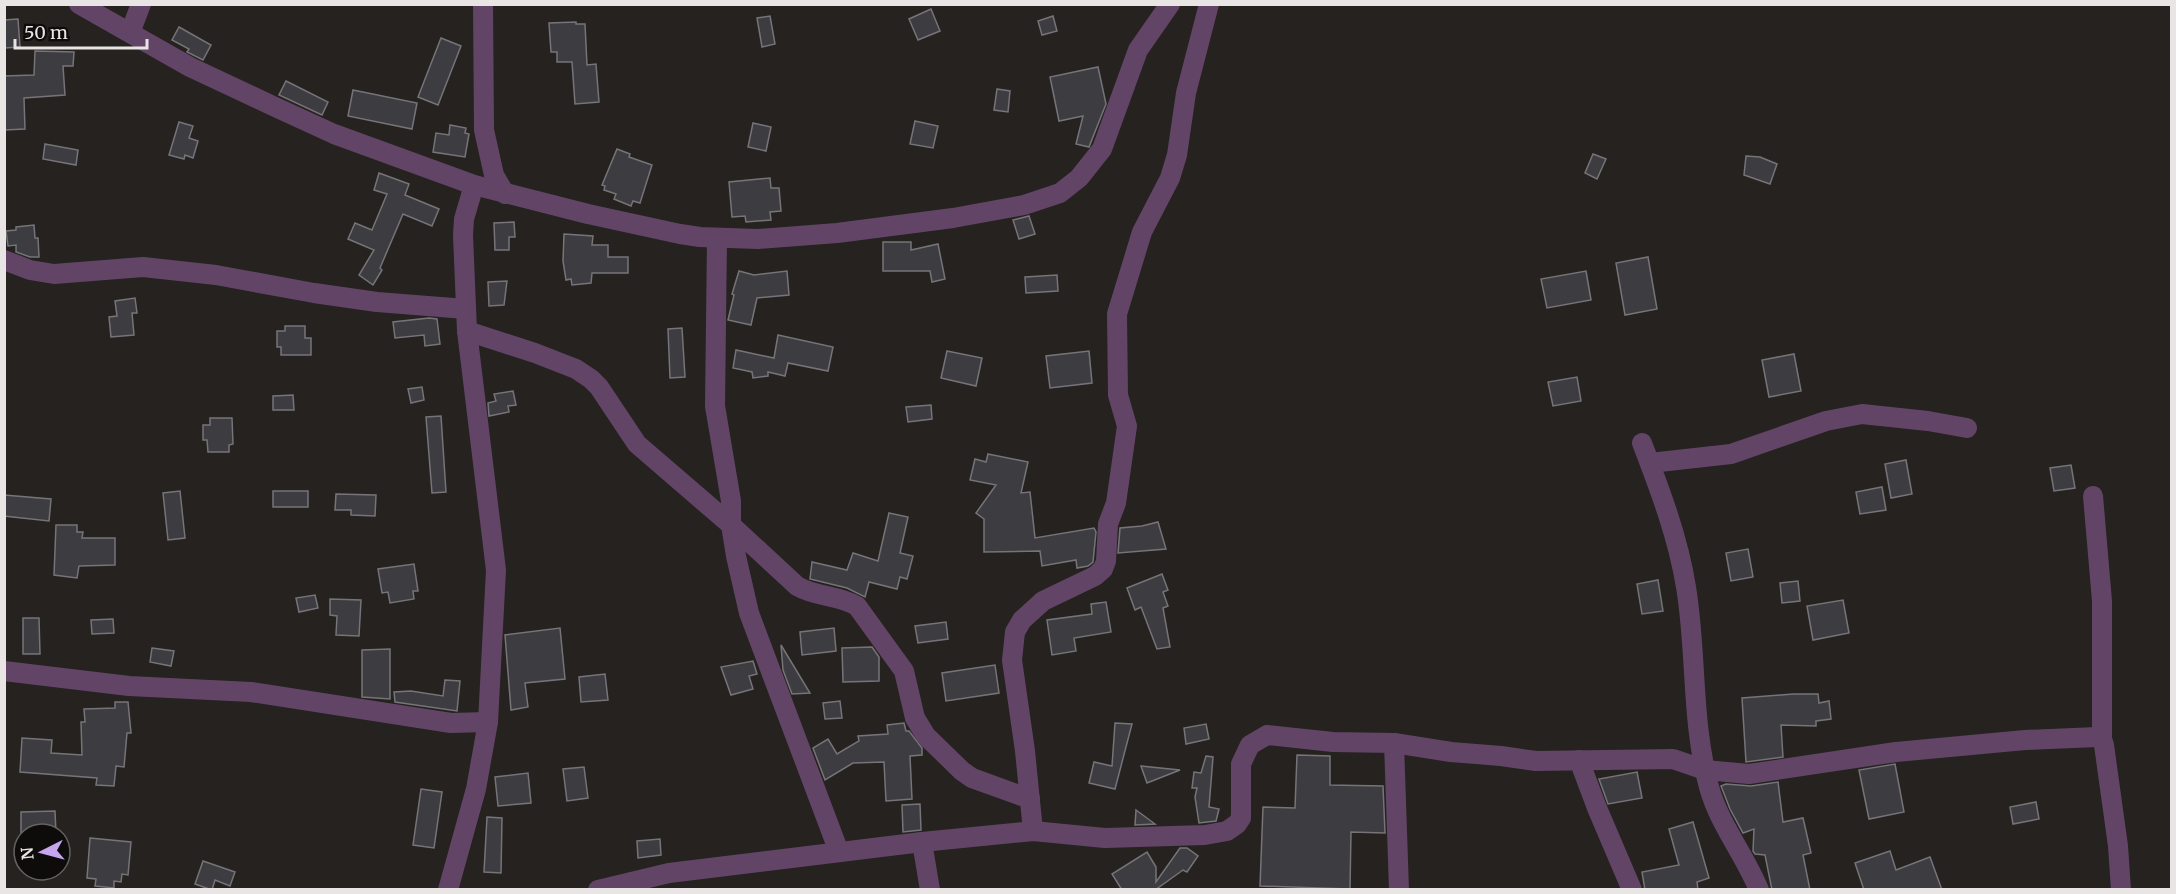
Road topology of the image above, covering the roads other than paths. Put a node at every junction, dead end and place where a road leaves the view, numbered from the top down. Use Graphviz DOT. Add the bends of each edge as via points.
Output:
graph roads {
  1 [pos="79,4"];
  2 [pos="141,4"];
  3 [pos="483,4"];
  4 [pos="1170,4"];
  5 [pos="1209,4"];
  6 [pos="130,33"];
  7 [pos="474,185"];
  8 [pos="505,194"];
  9 [pos="717,238"];
  10 [pos="4,260"];
  11 [pos="466,309"];
  12 [pos="467,331"];
  13 [pos="1967,428"];
  14 [pos="1642,443"];
  15 [pos="1650,463"];
  16 [pos="2093,496"];
  17 [pos="731,525"];
  18 [pos="4,671"];
  19 [pos="488,722"];
  20 [pos="2102,738"];
  21 [pos="1394,743"];
  22 [pos="1579,760"];
  23 [pos="1705,770"];
  24 [pos="1030,799"];
  25 [pos="1033,831"];
  26 [pos="922,842"];
  27 [pos="839,852"];
  28 [pos="448,890"];
  29 [pos="598,890"];
  30 [pos="930,890"];
  31 [pos="1400,890"];
  32 [pos="1632,890"];
  33 [pos="1760,890"];
  34 [pos="2121,890"];
  1 -- 6 [label="street"];
  2 -- 6 [label="street"];
  3 -- 8 [label="street" via="484,130 491,167"];
  4 -- 9 [label="street" via="1138,50 1102,149 1079,178 1060,193 1024,205 925,222 758,239"];
  5 -- 24 [label="street" via="1186,93 1177,155 1170,178 1142,232 1117,314 1118,395 1127,426 1116,503 1108,524 1106,561 1095,576 1043,601 1015,632 1012,660"];
  6 -- 7 [label="street" via="189,67 324,129"];
  7 -- 8 [label="street"];
  7 -- 11 [label="street" via="464,219"];
  8 -- 9 [label="street" via="680,234"];
  9 -- 17 [label="street" via="715,406"];
  10 -- 11 [label="street" via="54,274 143,267 216,275 367,301"];
  11 -- 12 [label="street"];
  12 -- 17 [label="street" via="535,353 591,379 638,444"];
  12 -- 19 [label="street" via="496,570"];
  13 -- 15 [label="street" via="1862,414 1826,421 1731,454"];
  14 -- 15 [label="street"];
  15 -- 23 [label="street" via="1678,547 1686,589"];
  16 -- 20 [label="street" via="2102,601"];
  17 -- 24 [label="street" via="797,586 857,606 904,671 919,727 972,778"];
  17 -- 27 [label="street" via="749,613"];
  18 -- 19 [label="street" via="129,686 251,692 451,723"];
  19 -- 28 [label="street" via="476,789"];
  20 -- 23 [label="street" via="2025,740 1896,752 1749,774"];
  20 -- 34 [label="street"];
  21 -- 22 [label="street" via="1536,760"];
  21 -- 25 [label="street" via="1267,735 1250,745 1240,764 1241,818 1227,831 1205,836 1105,838"];
  21 -- 31 [label="street"];
  22 -- 23 [label="street" via="1673,759"];
  22 -- 32 [label="street"];
  23 -- 33 [label="street" via="1727,828"];
  24 -- 25 [label="street"];
  25 -- 26 [label="street"];
  26 -- 27 [label="street"];
  26 -- 30 [label="street"];
  27 -- 29 [label="street" via="669,873"];
}
